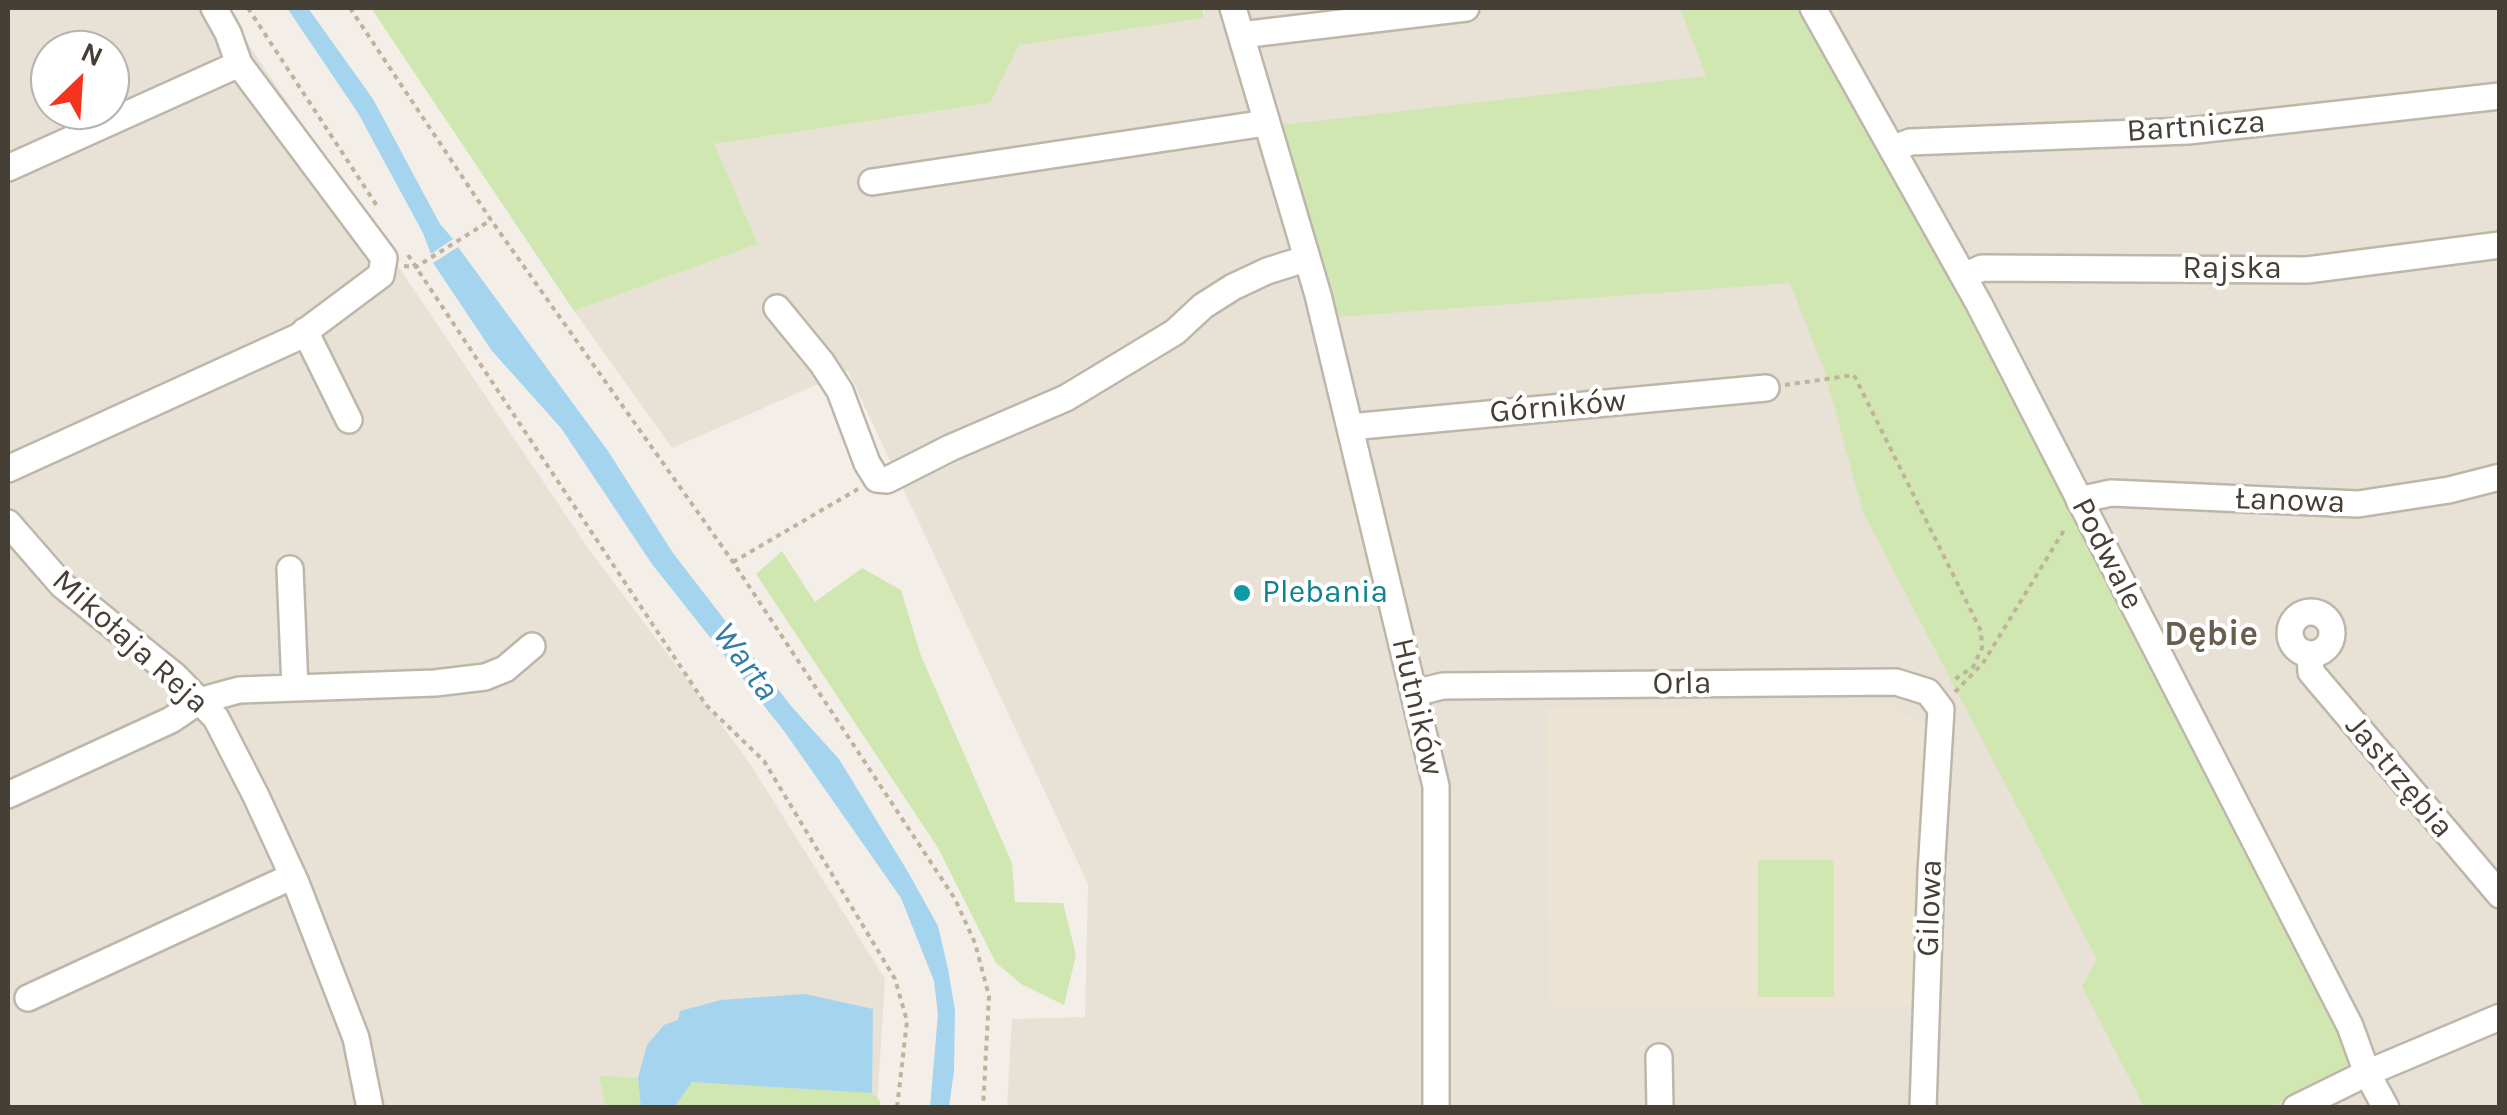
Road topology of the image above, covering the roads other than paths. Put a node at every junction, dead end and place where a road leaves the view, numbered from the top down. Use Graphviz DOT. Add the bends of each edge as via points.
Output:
graph roads {
  1 [pos="214,8"];
  2 [pos="1233,8"];
  3 [pos="1466,8"];
  4 [pos="1813,8"];
  5 [pos="1241,34"];
  6 [pos="239,64"];
  7 [pos="2500,96"];
  8 [pos="1266,123"];
  9 [pos="1892,149"];
  10 [pos="8,168"];
  11 [pos="872,182"];
  12 [pos="2500,245"];
  13 [pos="1305,259"];
  14 [pos="1964,276"];
  15 [pos="777,308"];
  16 [pos="305,332"];
  17 [pos="1766,388"];
  18 [pos="350,420"];
  19 [pos="1350,426"];
  20 [pos="8,469"];
  21 [pos="2500,476"];
  22 [pos="2079,500"];
  23 [pos="8,523"];
  24 [pos="290,569"];
  25 [pos="532,646"];
  26 [pos="2310,654"];
  27 [pos="295,688"];
  28 [pos="1414,693"];
  29 [pos="1935,700"];
  30 [pos="198,701"];
  31 [pos="8,795"];
  32 [pos="293,876"];
  33 [pos="2500,895"];
  34 [pos="28,998"];
  35 [pos="2497,1024"];
  36 [pos="1659,1057"];
  37 [pos="2367,1073"];
  38 [pos="370,1108"];
  39 [pos="1436,1108"];
  40 [pos="1660,1108"];
  41 [pos="1923,1108"];
  42 [pos="2296,1108"];
  43 [pos="2386,1108"];
  1 -- 6 [label="street"];
  2 -- 5 [label="street, Hutników"];
  3 -- 5 [label="street"];
  4 -- 9 [label="street, Podwale"];
  5 -- 8 [label="street, Hutników"];
  6 -- 10 [label="street"];
  6 -- 16 [label="street" via="384,258 382,275"];
  7 -- 9 [label="street, Bartnicza" via="2188,131 1910,142"];
  8 -- 11 [label="street"];
  8 -- 13 [label="street, Hutników"];
  9 -- 14 [label="street, Podwale"];
  12 -- 14 [label="street, Rajska" via="2307,270 1982,268"];
  13 -- 15 [label="street" via="1232,287 1175,332 1066,398 887,480 866,463 840,392"];
  13 -- 19 [label="street, Hutników"];
  14 -- 22 [label="street, Podwale"];
  16 -- 18 [label="street"];
  16 -- 20 [label="street"];
  17 -- 19 [label="street, Górników"];
  19 -- 28 [label="street, Hutników"];
  21 -- 22 [label="street, Łanowa" via="2358,504 2111,493"];
  22 -- 37 [label="street, Podwale" via="2350,1026"];
  23 -- 30 [label="street, Mikołaja Reja" via="62,586"];
  24 -- 27 [label="street"];
  25 -- 27 [label="street" via="486,677"];
  26 -- 33 [label="street, Jastrzębia" via="2310,672"];
  27 -- 30 [label="street" via="239,690"];
  28 -- 29 [label="street, Orla" via="1443,686 1896,682"];
  28 -- 39 [label="street, Hutników" via="1436,786"];
  29 -- 41 [label="street, Gilowa"];
  30 -- 31 [label="street" via="172,720"];
  30 -- 32 [label="street, Mikołaja Reja" via="216,718"];
  32 -- 34 [label="street"];
  32 -- 38 [label="street, Mikołaja Reja" via="356,1038"];
  35 -- 37 [label="street"];
  36 -- 40 [label="street"];
  37 -- 42 [label="street"];
  37 -- 43 [label="street, Podwale"];
}
